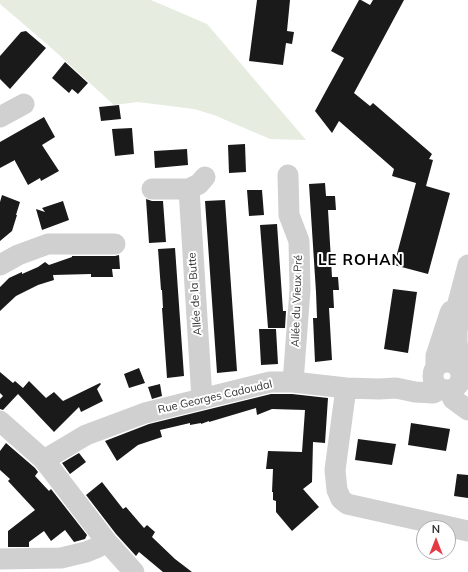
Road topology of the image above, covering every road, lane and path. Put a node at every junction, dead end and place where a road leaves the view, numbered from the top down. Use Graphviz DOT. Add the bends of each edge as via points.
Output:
graph roads {
  1 [pos="24,104"];
  2 [pos="0,117"];
  3 [pos="288,175"];
  4 [pos="152,189"];
  5 [pos="115,244"];
  6 [pos="0,265"];
  7 [pos="468,265"];
  8 [pos="458,303"];
  9 [pos="435,368"];
  10 [pos="463,374"];
  11 [pos="293,382"];
  12 [pos="346,388"];
  13 [pos="396,388"];
  14 [pos="445,390"];
  15 [pos="202,399"];
  16 [pos="468,410"];
  17 [pos="0,421"];
  18 [pos="44,460"];
  19 [pos="468,531"];
  20 [pos="108,542"];
  21 [pos="0,559"];
  22 [pos="134,572"];
  1 -- 2 [label="street"];
  3 -- 11 [label="street, Allée du Vieux Pré" via="289,215 299,241 300,290"];
  4 -- 15 [label="street, Allée de la Butte" via="197,183"];
  5 -- 6 [label="street" via="48,244"];
  7 -- 8 [label="street"];
  8 -- 9 [label="street" via="450,313 436,356"];
  8 -- 10 [label="street" via="457,341"];
  9 -- 10 [label="street" via="439,363 453,363"];
  9 -- 13 [label="street, Rue Georges Cadoudal"];
  9 -- 14 [label="street" via="432,374 434,383"];
  10 -- 14 [label="street" via="457,386"];
  11 -- 12 [label="street, Rue Georges Cadoudal"];
  11 -- 15 [label="street, Rue Georges Cadoudal" via="270,382"];
  12 -- 13 [label="street, Rue Georges Cadoudal"];
  12 -- 19 [label="street" via="335,470 336,490 341,499 347,504"];
  13 -- 14 [label="street, Rue Georges Cadoudal" via="433,393"];
  14 -- 16 [label="street"];
  15 -- 18 [label="street, Rue Georges Cadoudal" via="145,413 86,435"];
  17 -- 18 [label="street"];
  18 -- 20 [label="street"];
  20 -- 21 [label="street" via="86,552 61,558"];
  20 -- 22 [label="street"];
}
